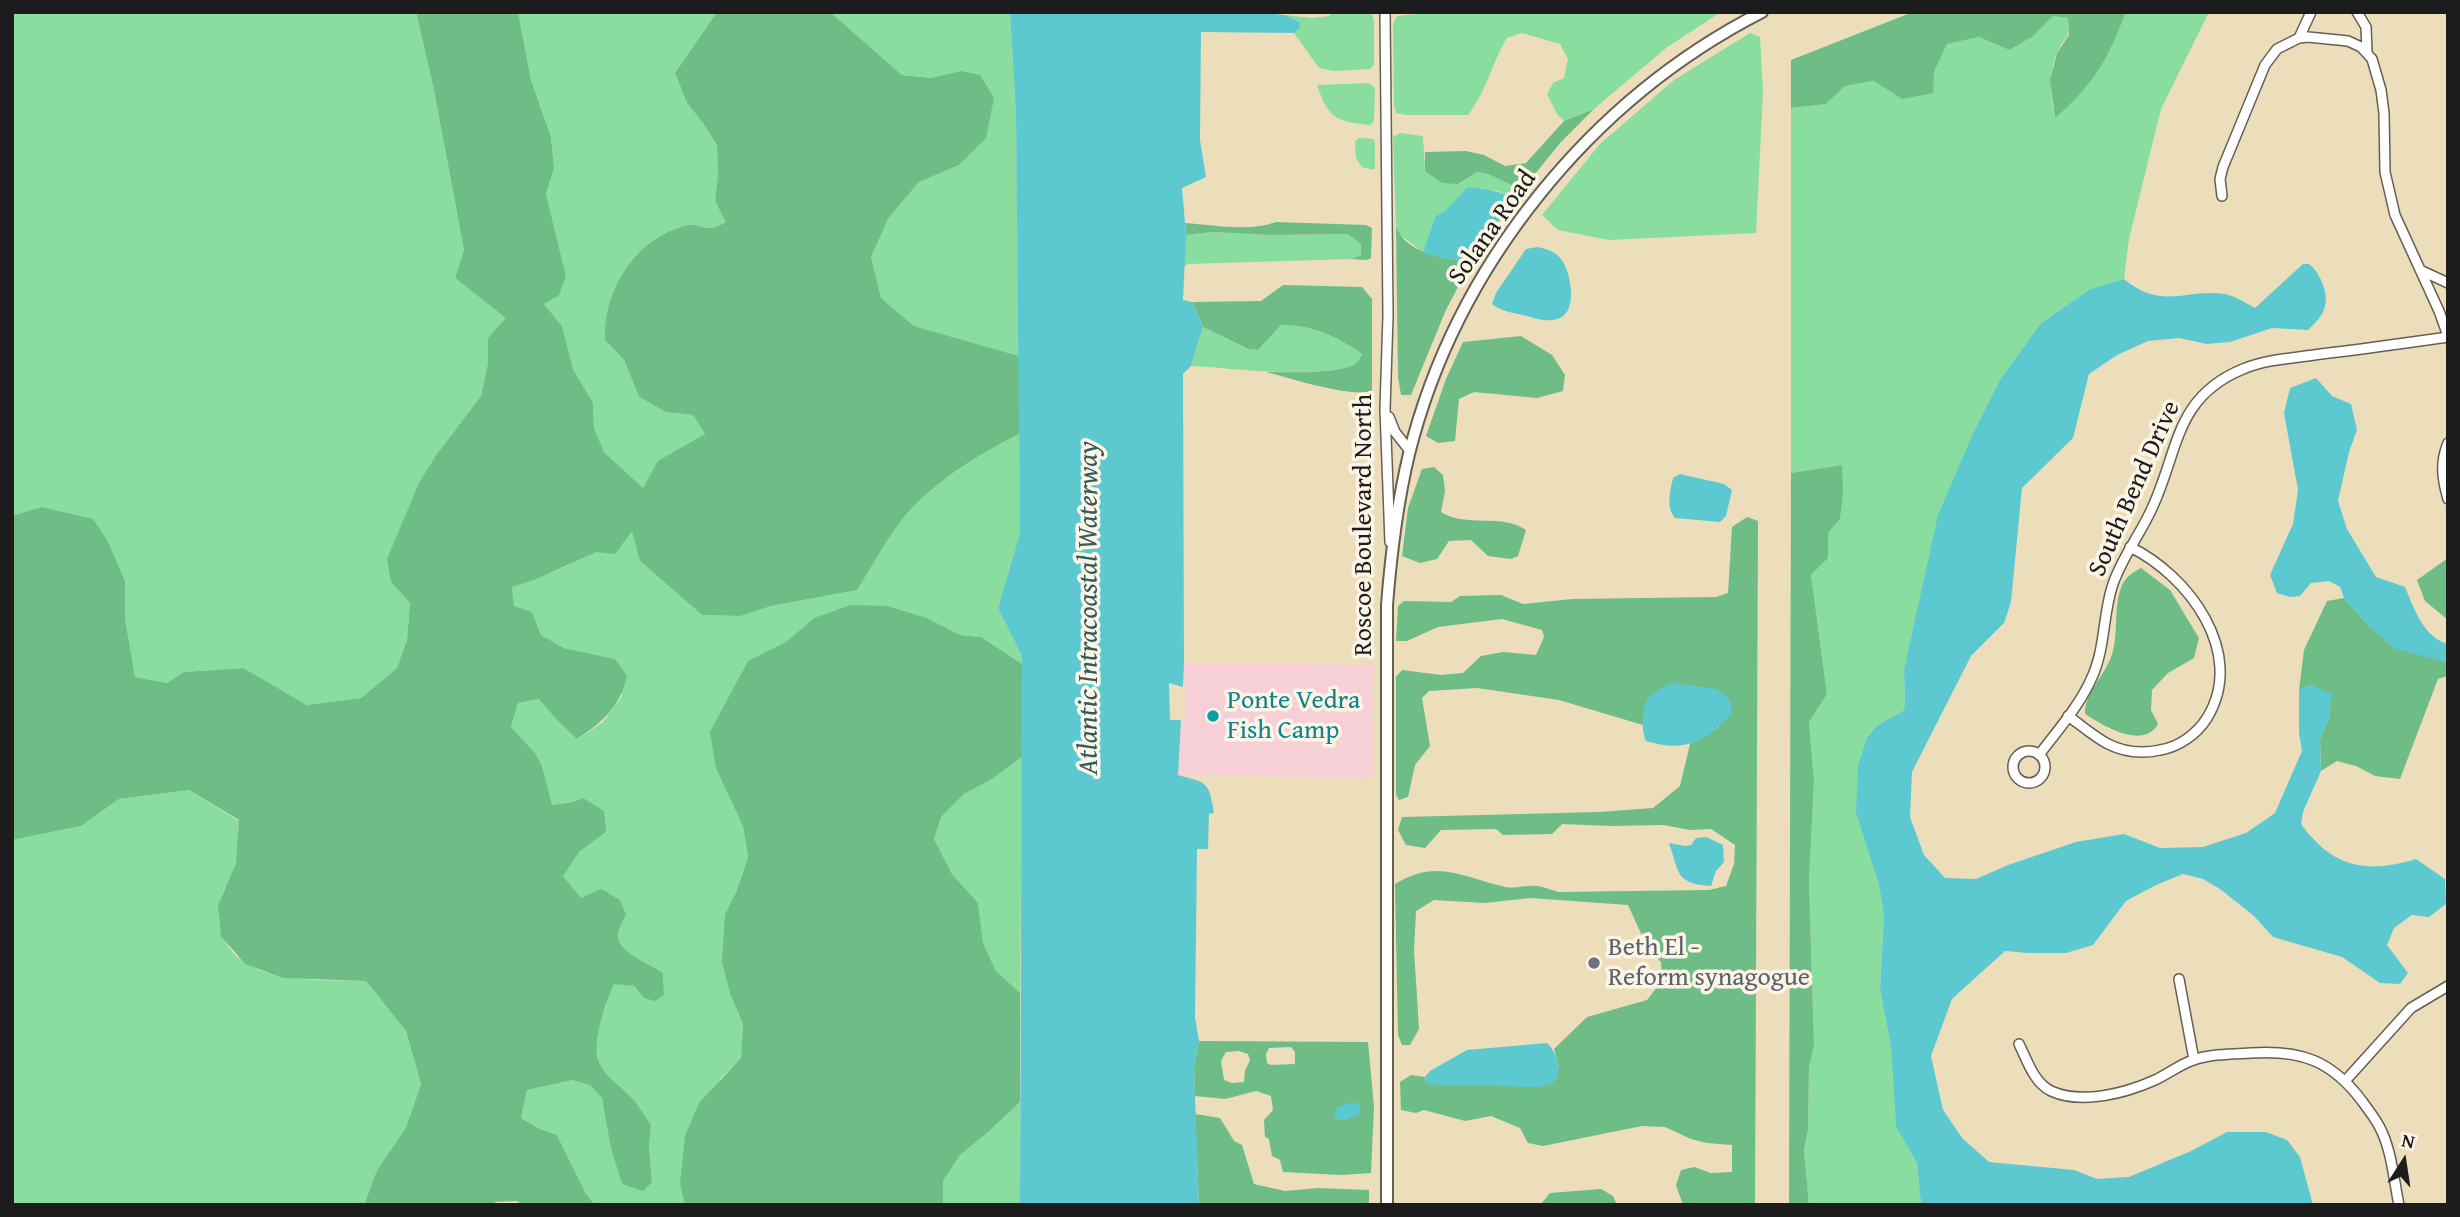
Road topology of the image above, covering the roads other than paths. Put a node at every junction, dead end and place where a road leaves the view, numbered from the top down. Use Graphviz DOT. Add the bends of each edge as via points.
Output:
graph roads {
  1 [pos="1385,12"];
  2 [pos="1762,12"];
  3 [pos="2311,12"];
  4 [pos="2357,12"];
  5 [pos="2299,38"];
  6 [pos="2367,52"];
  7 [pos="2222,196"];
  8 [pos="2420,270"];
  9 [pos="2448,283"];
  10 [pos="2448,337"];
  11 [pos="1385,409"];
  12 [pos="2448,443"];
  13 [pos="1410,451"];
  14 [pos="2448,499"];
  15 [pos="2130,547"];
  16 [pos="1390,557"];
  17 [pos="2068,716"];
  18 [pos="2039,755"];
  19 [pos="2179,979"];
  20 [pos="2448,986"];
  21 [pos="2018,1044"];
  22 [pos="2194,1060"];
  23 [pos="2346,1080"];
  24 [pos="1387,1205"];
  25 [pos="2399,1205"];
  1 -- 11 [label="street, Roscoe Boulevard North"];
  2 -- 13 [label="street, Solana Road" via="1650,85 1598,130 1542,193 1469,299 1436,373"];
  3 -- 5 [label="street"];
  4 -- 6 [label="street" via="2366,27"];
  5 -- 6 [label="street" via="2348,41"];
  5 -- 7 [label="street" via="2277,49 2265,65 2223,167"];
  6 -- 8 [label="street" via="2382,90 2388,193"];
  8 -- 9 [label="street"];
  8 -- 10 [label="street"];
  10 -- 15 [label="street, South Bend Drive" via="2272,360 2228,376 2204,394 2185,418 2154,505"];
  11 -- 13 [label="street"];
  11 -- 16 [label="street, Roscoe Boulevard North"];
  12 -- 14 [label="street" via="2442,456"];
  13 -- 16 [label="street, Solana Road"];
  15 -- 17 [label="street, South Bend Drive" via="2112,588 2093,675"];
  15 -- 17 [label="street" via="2169,573 2201,611 2219,656 2220,683 2214,707 2186,740 2150,752 2109,744"];
  16 -- 24 [label="street, Roscoe Boulevard North"];
  17 -- 18 [label="street, South Bend Drive"];
  19 -- 22 [label="street"];
  20 -- 23 [label="street" via="2411,1008"];
  21 -- 22 [label="street" via="2043,1086 2075,1097 2143,1085"];
  22 -- 23 [label="street" via="2287,1052 2318,1061"];
  23 -- 25 [label="street" via="2382,1131"];
}
